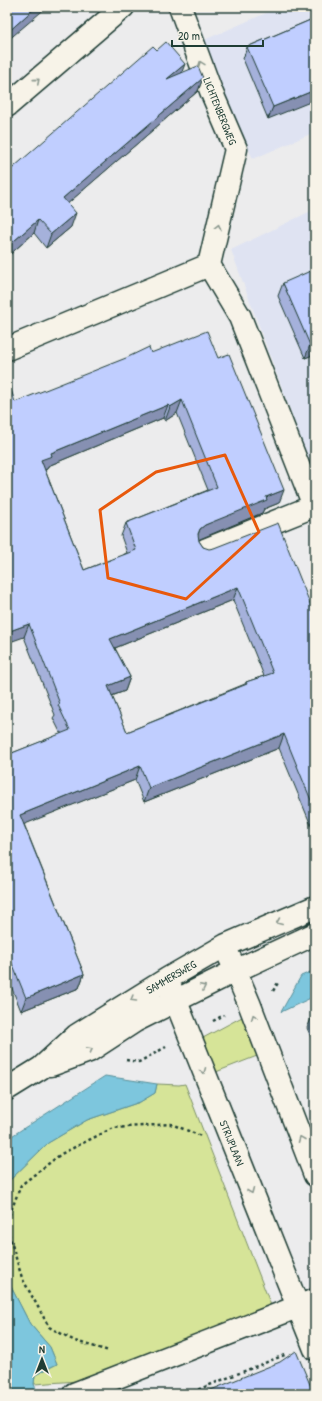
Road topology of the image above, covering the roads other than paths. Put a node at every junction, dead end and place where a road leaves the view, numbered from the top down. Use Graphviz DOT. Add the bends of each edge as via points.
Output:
graph roads {
  1 [pos="122,7"];
  2 [pos="180,7"];
  3 [pos="7,106"];
  4 [pos="209,265"];
  5 [pos="7,349"];
  6 [pos="205,550"];
  7 [pos="315,907"];
  8 [pos="315,934"];
  9 [pos="226,945"];
  10 [pos="235,971"];
  11 [pos="167,979"];
  12 [pos="175,1001"];
  13 [pos="41,1068"];
  14 [pos="7,1089"];
  15 [pos="315,1175"];
  16 [pos="307,1303"];
  17 [pos="314,1346"];
  18 [pos="74,1394"];
  3 -- 1 [label="street, one-way"];
  4 -- 2 [label="street, LICHTENBERGWEG, one-way" via="236,149"];
  4 -- 5 [label="street"];
  4 -- 6 [label="street" via="240,317 314,506"];
  7 -- 9 [label="street, SAMMERSWEG, one-way"];
  8 -- 10 [label="street, SAMMERSWEG"];
  9 -- 10 [label="street"];
  9 -- 11 [label="street, SAMMERSWEG"];
  12 -- 10 [label="street, SAMMERSWEG, one-way"];
  15 -- 10 [label="street, one-way"];
  11 -- 12 [label="street, STRIJPLAAN"];
  11 -- 13 [label="street, SAMMERSWEG, one-way" via="78,1035"];
  13 -- 12 [label="street, SAMMERSWEG, one-way" via="89,1051 135,1021"];
  12 -- 16 [label="street, STRIJPLAAN, one-way" via="235,1150"];
  13 -- 14 [label="street, SAMMERSWEG"];
  16 -- 17 [label="street, STRIJPLAAN"];
  16 -- 18 [label="street"];
}
